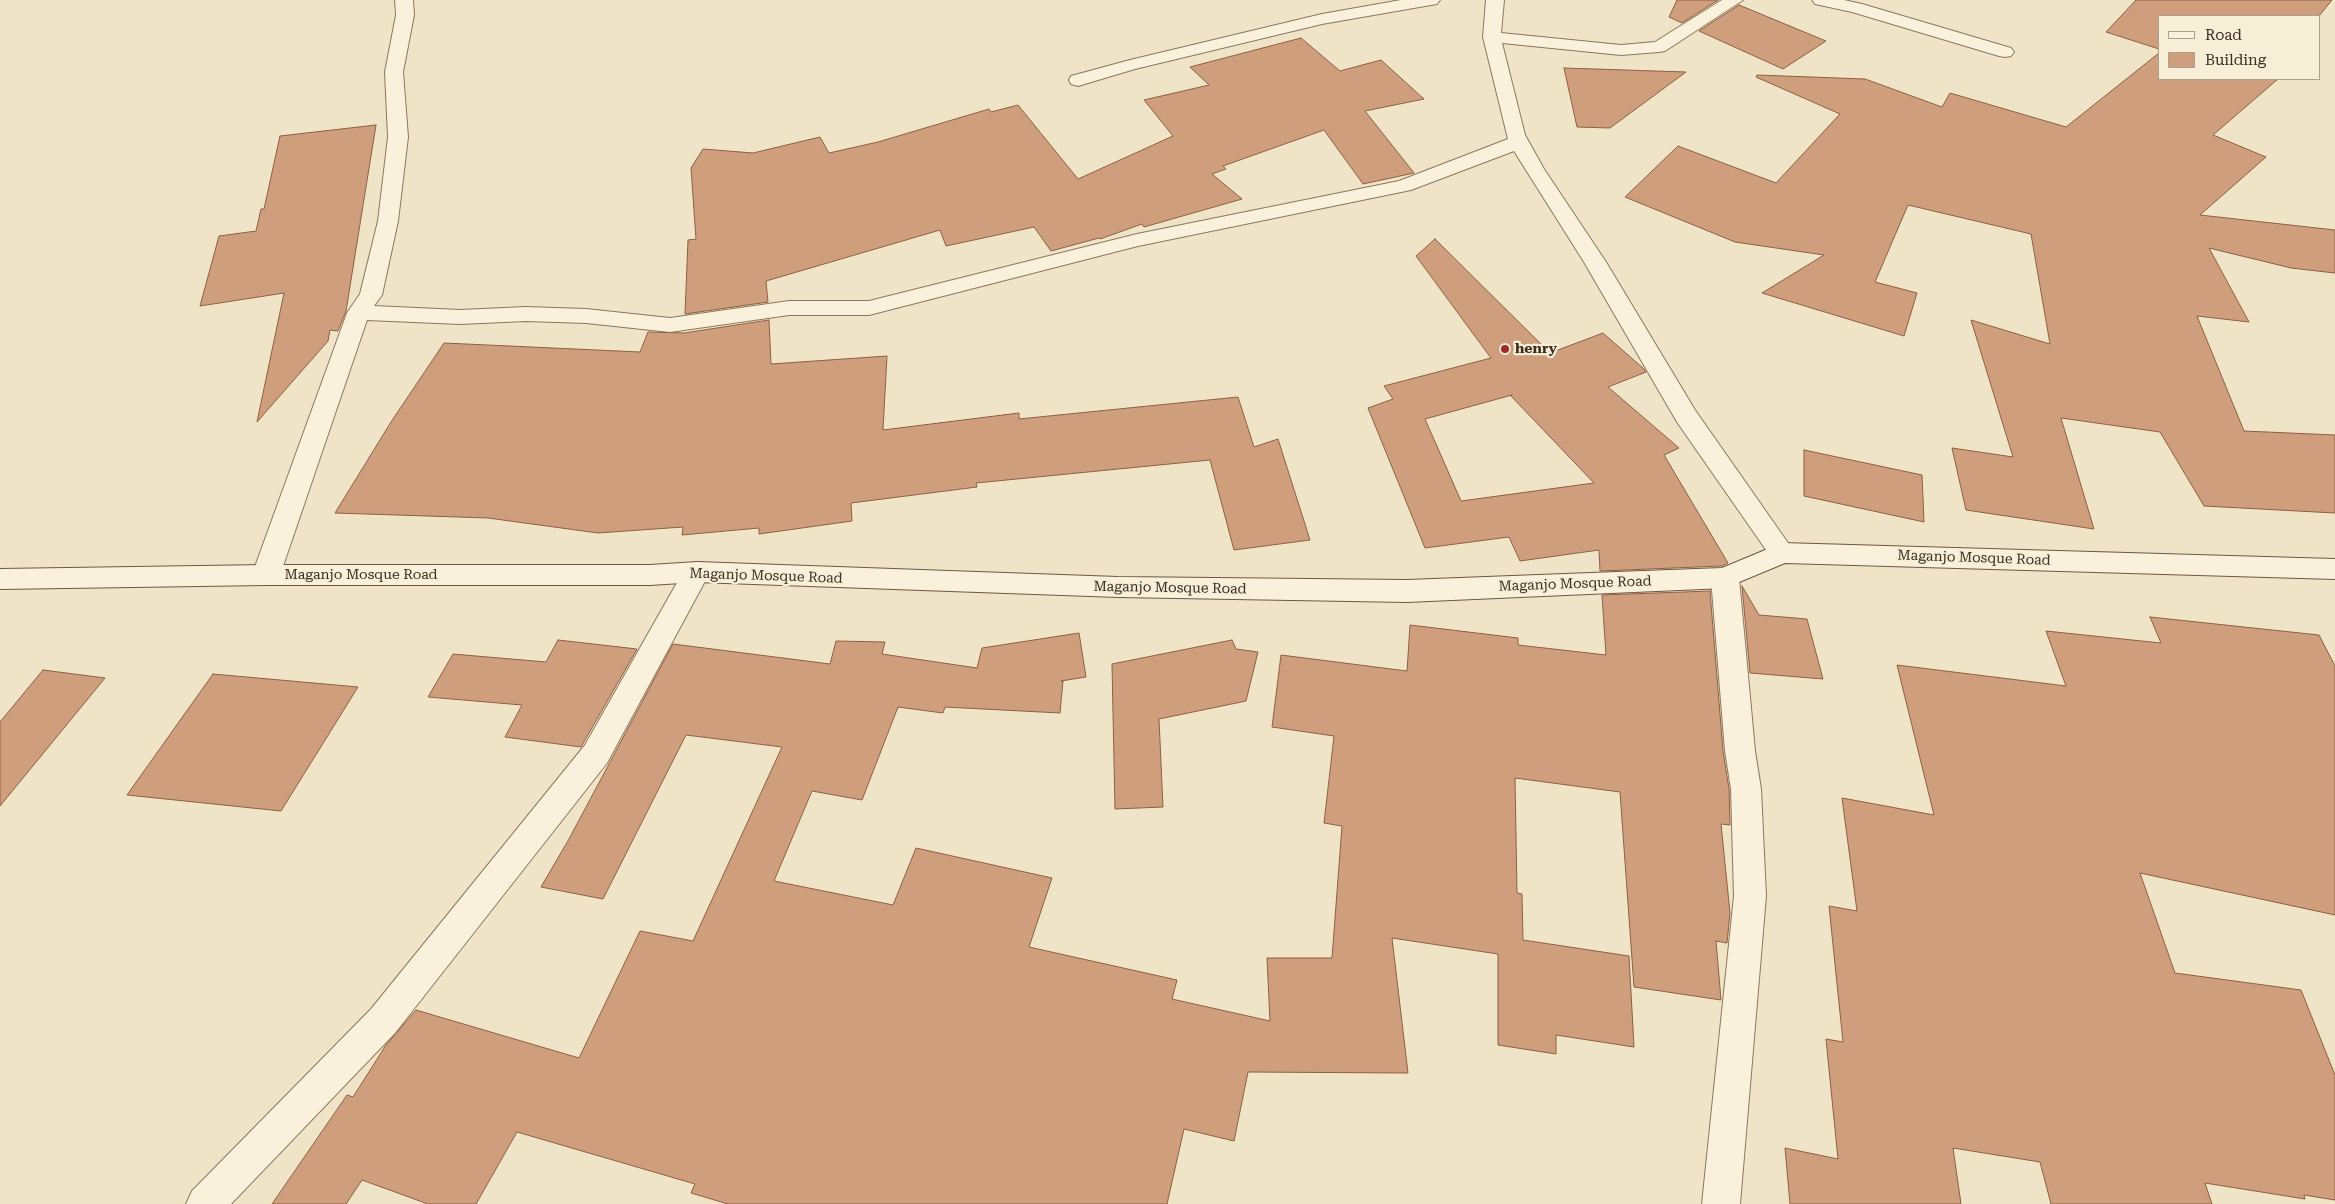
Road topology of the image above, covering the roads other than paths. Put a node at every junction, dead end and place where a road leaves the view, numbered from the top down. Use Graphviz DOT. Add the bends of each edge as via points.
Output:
graph roads {
  1 [pos="404,0"];
  2 [pos="1431,0"];
  3 [pos="1495,0"];
  4 [pos="1734,0"];
  5 [pos="1821,0"];
  6 [pos="1492,37"];
  7 [pos="2005,52"];
  8 [pos="1078,80"];
  9 [pos="1519,142"];
  10 [pos="358,313"];
  11 [pos="1782,553"];
  12 [pos="2335,569"];
  13 [pos="697,572"];
  14 [pos="266,575"];
  15 [pos="1725,578"];
  16 [pos="0,579"];
  17 [pos="205,1204"];
  18 [pos="1720,1204"];
  1 -- 10 [label="street" via="405,15 394,72 398,137 388,221 371,295"];
  2 -- 8 [label="street" via="1322,19"];
  3 -- 6 [label="street"];
  4 -- 6 [label="street" via="1659,47 1621,50"];
  5 -- 7 [label="street"];
  6 -- 9 [label="street" via="1514,135"];
  9 -- 10 [label="street" via="1404,186 1137,240 869,308 789,308 670,325 586,316 526,314 460,318"];
  9 -- 11 [label="street" via="1686,416"];
  10 -- 14 [label="street"];
  11 -- 12 [label="street, Maganjo Mosque Road"];
  11 -- 15 [label="street, Maganjo Mosque Road"];
  13 -- 14 [label="street, Maganjo Mosque Road" via="650,575"];
  13 -- 15 [label="street, Maganjo Mosque Road" via="1108,587 1407,591"];
  13 -- 17 [label="street" via="596,754 383,1021"];
  14 -- 16 [label="street, Maganjo Mosque Road"];
  15 -- 18 [label="street" via="1746,789 1750,896"];
}
